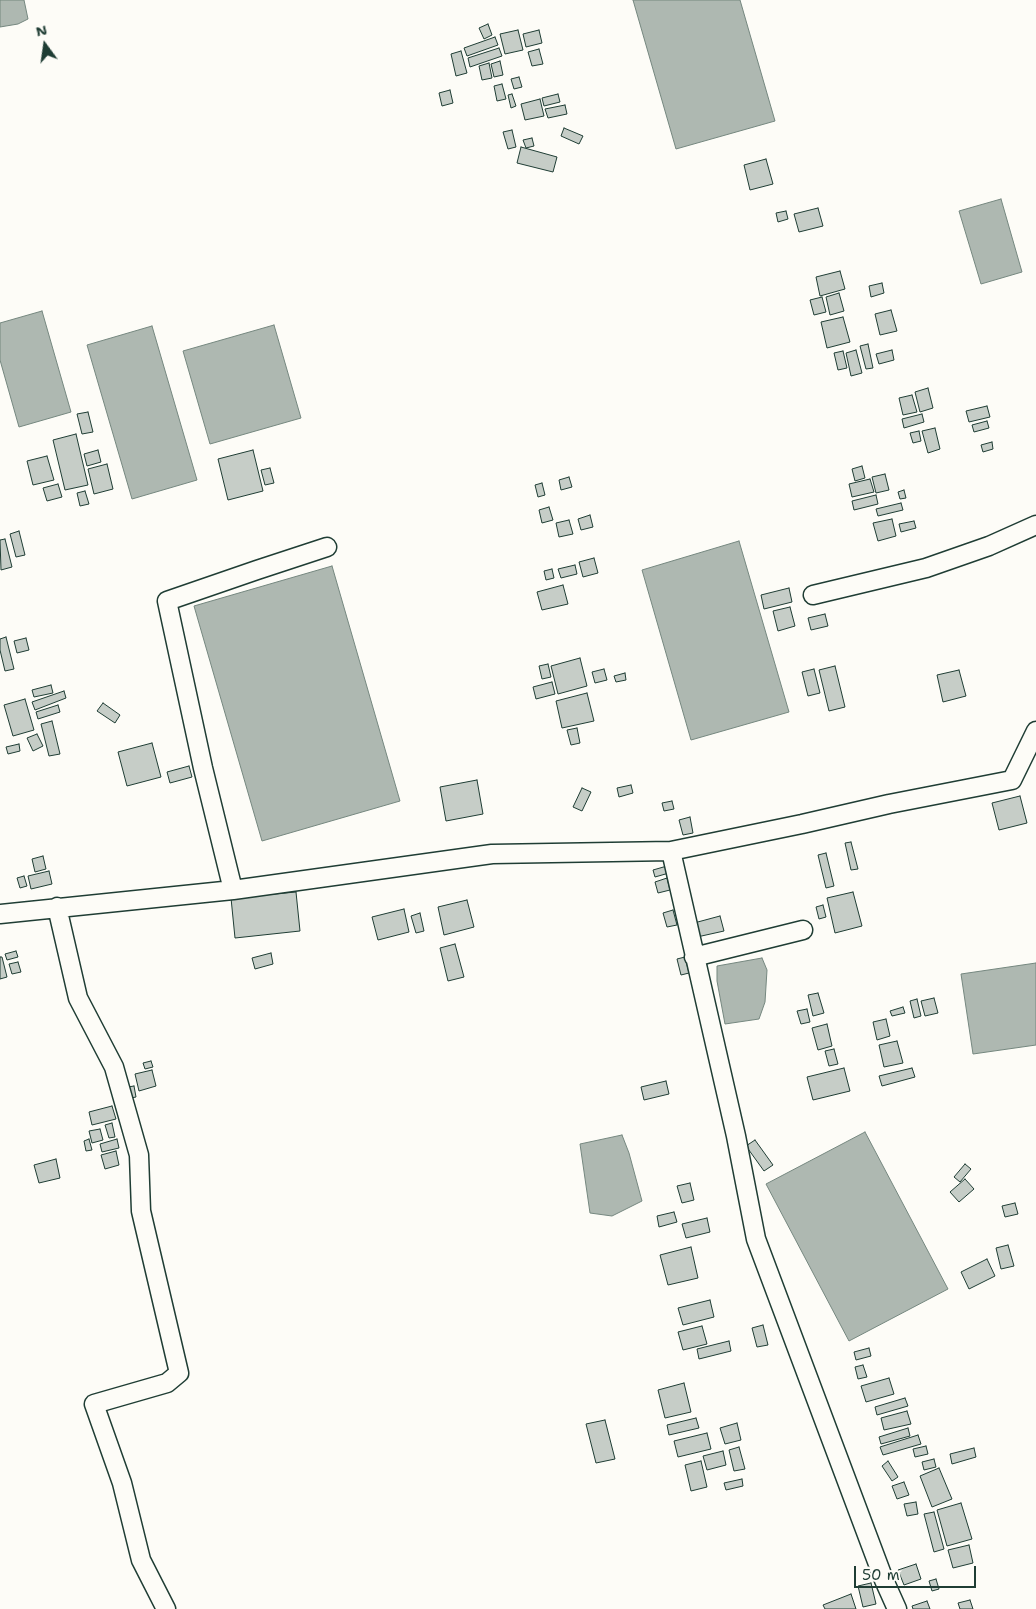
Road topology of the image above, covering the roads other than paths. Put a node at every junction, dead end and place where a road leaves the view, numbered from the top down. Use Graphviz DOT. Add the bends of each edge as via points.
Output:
graph roads {
  1 [pos="1036,525"];
  2 [pos="327,547"];
  3 [pos="814,595"];
  4 [pos="1036,731"];
  5 [pos="671,850"];
  6 [pos="233,890"];
  7 [pos="57,907"];
  8 [pos="0,914"];
  9 [pos="803,930"];
  10 [pos="694,957"];
  11 [pos="166,1609"];
  12 [pos="898,1609"];
  1 -- 3 [label="street" via="926,568"];
  2 -- 6 [label="street" via="167,601"];
  4 -- 5 [label="street" via="1012,780"];
  5 -- 6 [label="street" via="492,854"];
  5 -- 10 [label="street"];
  6 -- 7 [label="street"];
  7 -- 8 [label="street"];
  7 -- 11 [label="street" via="78,998 114,1068 139,1155 141,1211 179,1373 167,1383 94,1404 122,1483 141,1560"];
  9 -- 10 [label="street"];
  10 -- 12 [label="street" via="736,1136 756,1239 884,1580"];
}
